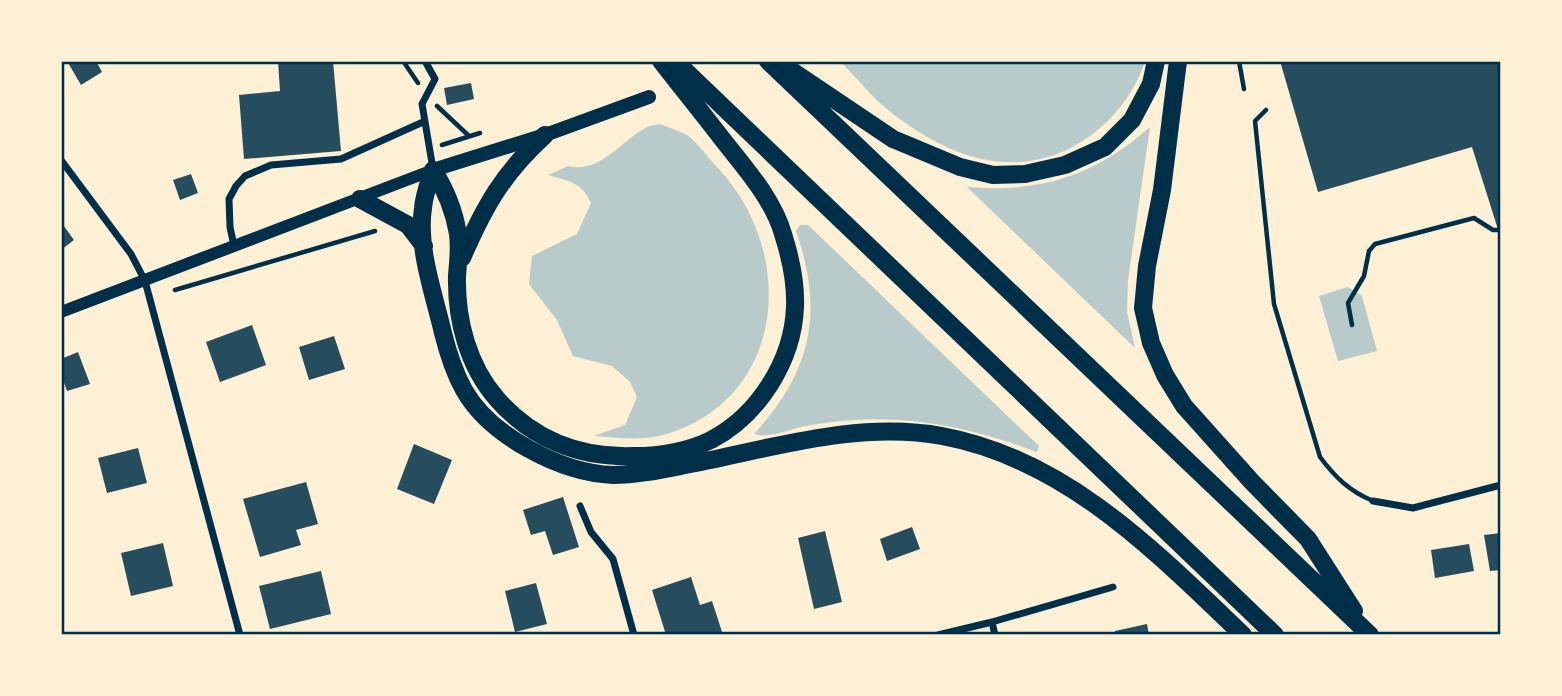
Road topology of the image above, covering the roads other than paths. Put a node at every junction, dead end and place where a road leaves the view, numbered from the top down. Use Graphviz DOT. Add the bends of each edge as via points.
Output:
graph roads {
  1 [pos="425,61"];
  2 [pos="661,61"];
  3 [pos="675,61"];
  4 [pos="768,61"];
  5 [pos="778,61"];
  6 [pos="1156,61"];
  7 [pos="1178,61"];
  8 [pos="649,97"];
  9 [pos="1266,110"];
  10 [pos="423,122"];
  11 [pos="545,135"];
  12 [pos="61,160"];
  13 [pos="433,170"];
  14 [pos="360,199"];
  15 [pos="234,246"];
  16 [pos="424,247"];
  17 [pos="458,268"];
  18 [pos="145,281"];
  19 [pos="61,312"];
  20 [pos="1501,485"];
  21 [pos="1373,502"];
  22 [pos="580,506"];
  23 [pos="1113,587"];
  24 [pos="992,622"];
  25 [pos="1369,633"];
  26 [pos="240,635"];
  27 [pos="634,635"];
  28 [pos="938,635"];
  29 [pos="995,635"];
  30 [pos="1243,635"];
  31 [pos="1275,635"];
  1 -- 10 [label="street" via="435,79 422,104"];
  2 -- 17 [label="highway" via="768,201 782,230 792,271 796,306 790,341 772,381 738,422 711,440 649,456 582,453 545,438 497,399 475,365 459,314"];
  3 -- 31 [label="highway"];
  4 -- 25 [label="highway"];
  5 -- 6 [label="highway" via="893,139 960,167 993,175 1065,165 1105,147 1132,120 1151,84"];
  7 -- 25 [label="highway" via="1143,308 1151,342 1184,407 1308,539"];
  8 -- 11 [label="main road"];
  9 -- 21 [label="lane" via="1255,121 1275,304 1320,457 1354,493"];
  10 -- 13 [label="street"];
  10 -- 15 [label="street" via="341,159 271,165 245,177 229,199"];
  11 -- 13 [label="main road"];
  11 -- 17 [label="highway" via="502,181"];
  12 -- 18 [label="street" via="131,254"];
  13 -- 14 [label="street"];
  13 -- 16 [label="highway" via="422,210"];
  13 -- 17 [label="highway" via="455,217"];
  14 -- 15 [label="street"];
  14 -- 16 [label="highway" via="408,225"];
  15 -- 18 [label="street"];
  16 -- 30 [label="highway" via="449,357 464,391 510,437 553,460 614,475 847,433 943,436 1009,454 1057,478 1116,519"];
  18 -- 19 [label="street"];
  18 -- 26 [label="street"];
  20 -- 21 [label="street" via="1413,508"];
  22 -- 27 [label="street" via="591,532 613,559"];
  23 -- 24 [label="street"];
  24 -- 28 [label="street"];
  24 -- 29 [label="street"];
}
